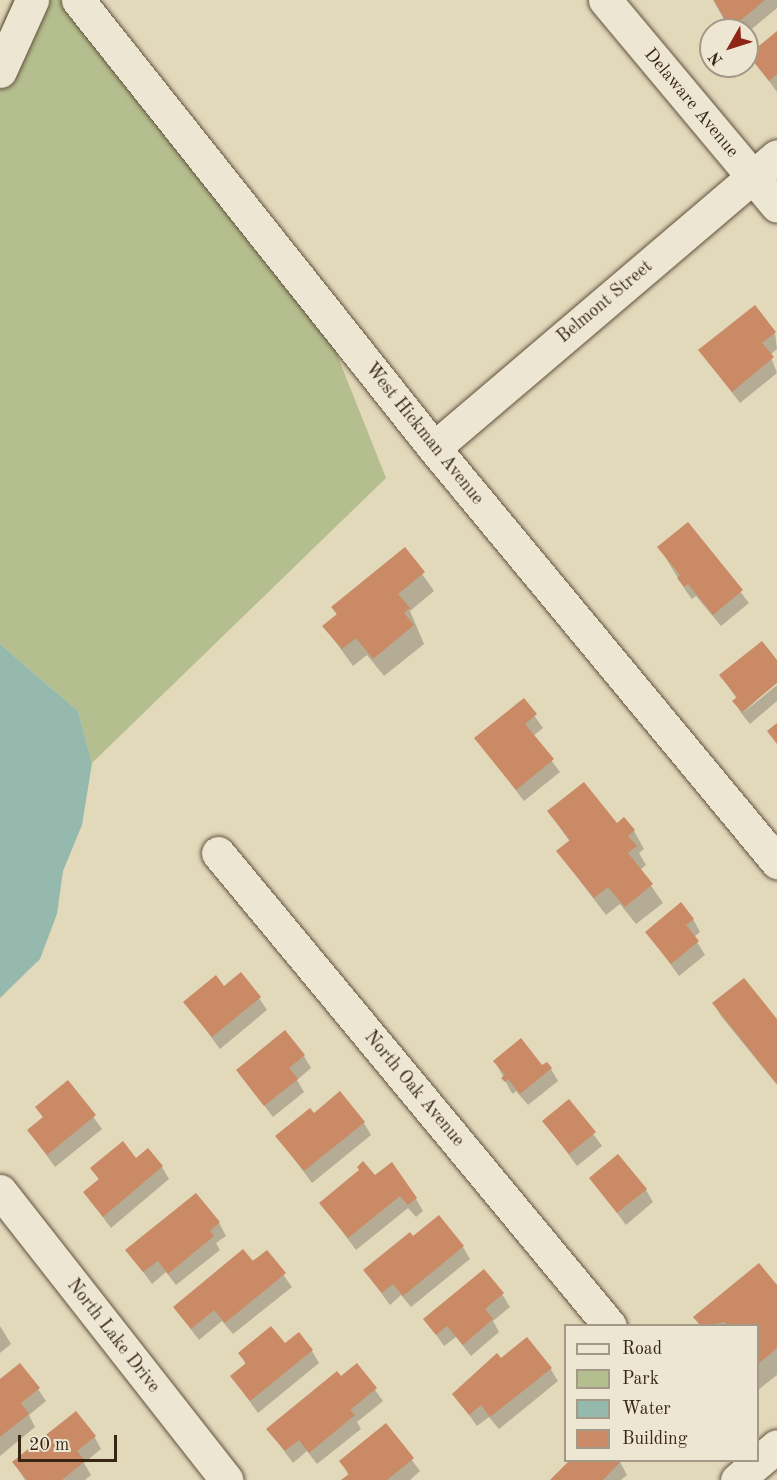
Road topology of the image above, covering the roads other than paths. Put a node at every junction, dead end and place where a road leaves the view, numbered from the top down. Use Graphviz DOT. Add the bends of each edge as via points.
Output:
graph roads {
  1 [pos="32,0"];
  2 [pos="78,0"];
  3 [pos="605,0"];
  4 [pos="0,71"];
  5 [pos="765,166"];
  6 [pos="777,206"];
  7 [pos="434,448"];
  8 [pos="218,853"];
  9 [pos="777,862"];
  10 [pos="0,1191"];
  11 [pos="608,1324"];
  12 [pos="777,1446"];
  13 [pos="759,1461"];
  14 [pos="723,1462"];
  15 [pos="758,1462"];
  16 [pos="227,1480"];
  17 [pos="737,1480"];
  1 -- 4 [label="street"];
  2 -- 7 [label="street, West Hickman Avenue"];
  3 -- 5 [label="street, Delaware Avenue"];
  5 -- 6 [label="street, Delaware Avenue"];
  5 -- 7 [label="street, Belmont Street"];
  7 -- 9 [label="street, West Hickman Avenue"];
  8 -- 11 [label="street, North Oak Avenue"];
  10 -- 16 [label="street, North Lake Drive"];
  12 -- 13 [label="street"];
  14 -- 17 [label="street"];
  15 -- 17 [label="street"];
}
